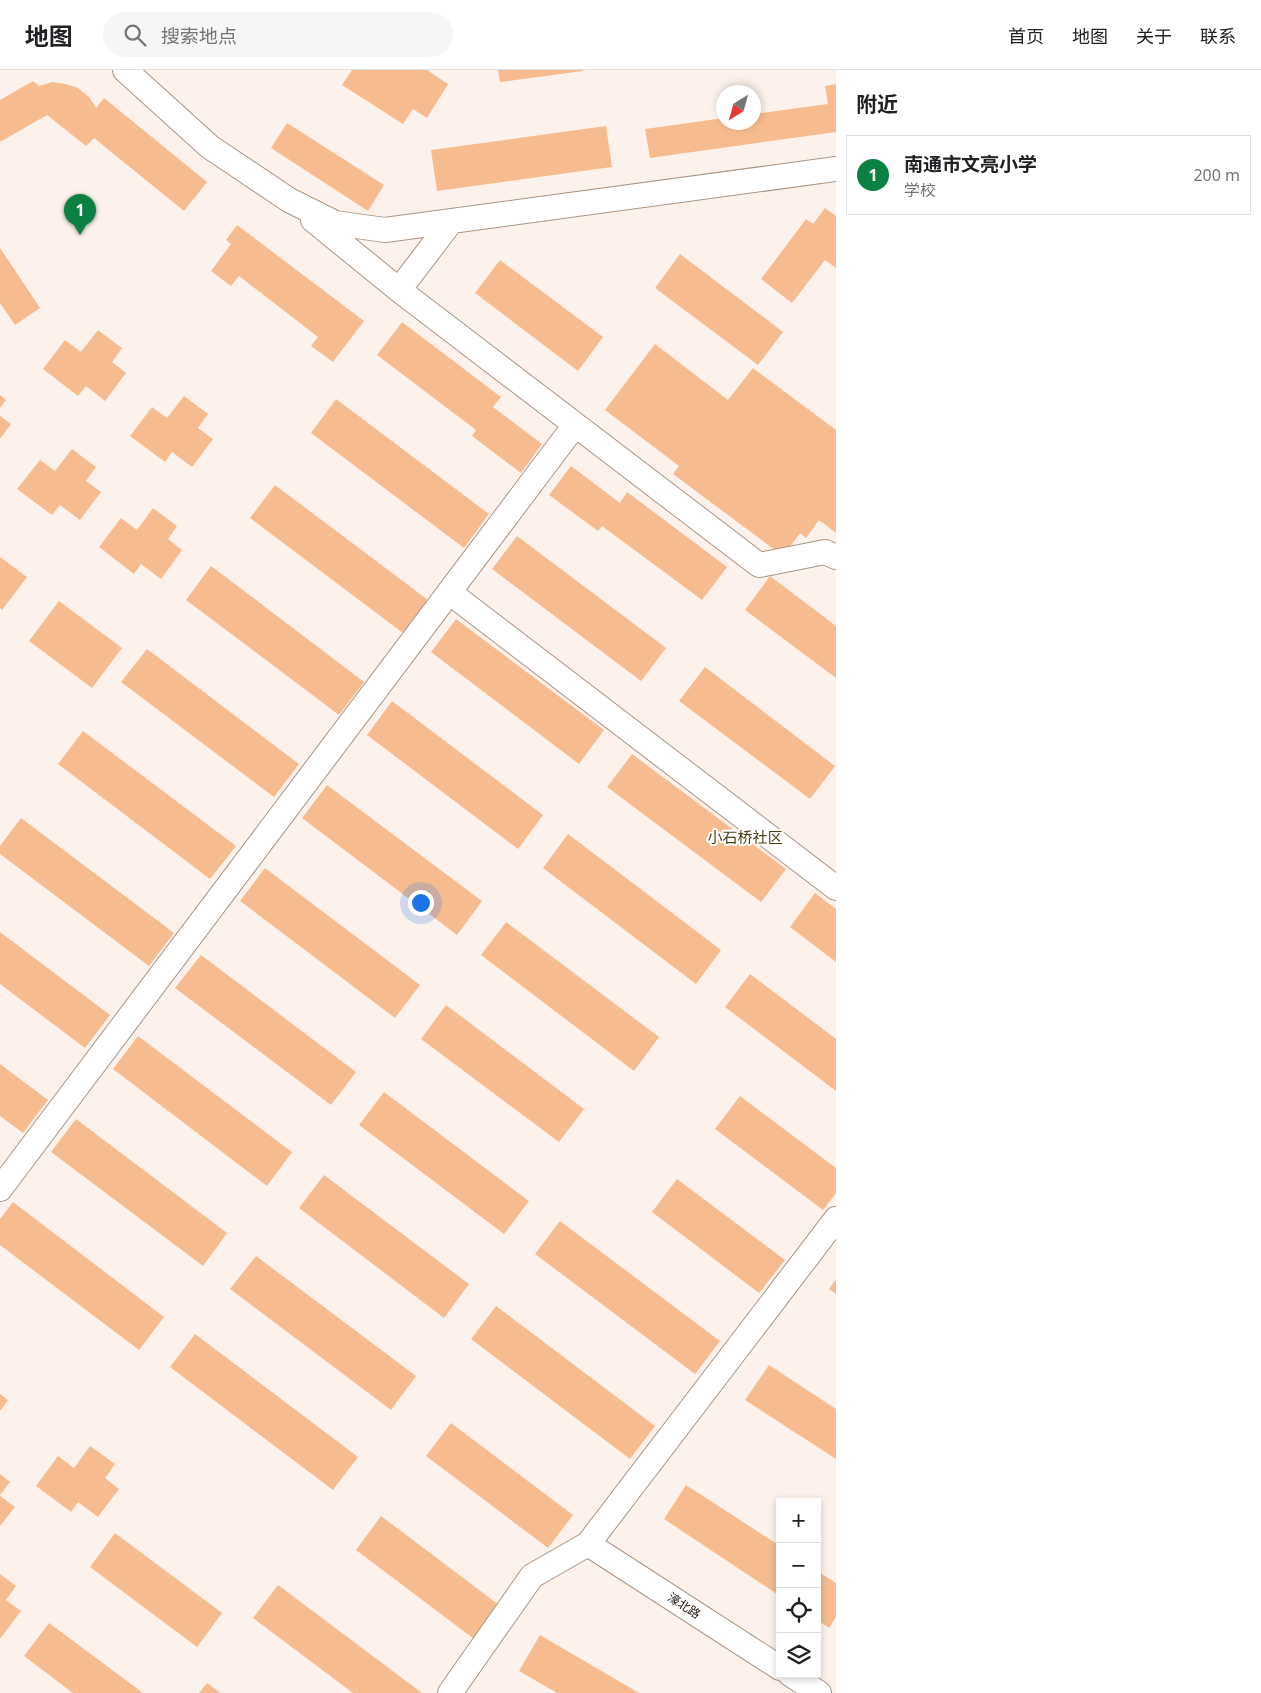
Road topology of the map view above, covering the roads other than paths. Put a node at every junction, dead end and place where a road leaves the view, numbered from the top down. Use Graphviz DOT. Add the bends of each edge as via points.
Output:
graph roads {
  1 [pos="125,70"];
  2 [pos="836,169"];
  3 [pos="289,200"];
  4 [pos="450,223"];
  5 [pos="398,290"];
  6 [pos="575,425"];
  7 [pos="836,557"];
  8 [pos="448,592"];
  9 [pos="836,888"];
  10 [pos="0,1189"];
  11 [pos="836,1220"];
  12 [pos="588,1544"];
  13 [pos="776,1665"];
  14 [pos="796,1678"];
  15 [pos="450,1693"];
  16 [pos="819,1693"];
  1 -- 3 [label="street" via="210,147"];
  2 -- 4 [label="street"];
  3 -- 4 [label="street" via="335,223 385,230"];
  3 -- 5 [label="street"];
  4 -- 5 [label="street"];
  5 -- 6 [label="street"];
  6 -- 7 [label="street" via="759,566 825,552"];
  6 -- 8 [label="street"];
  8 -- 9 [label="street"];
  8 -- 10 [label="street"];
  11 -- 12 [label="street"];
  12 -- 13 [label="street, 濠北路"];
  12 -- 15 [label="street" via="532,1576"];
  14 -- 16 [label="street"];
}
